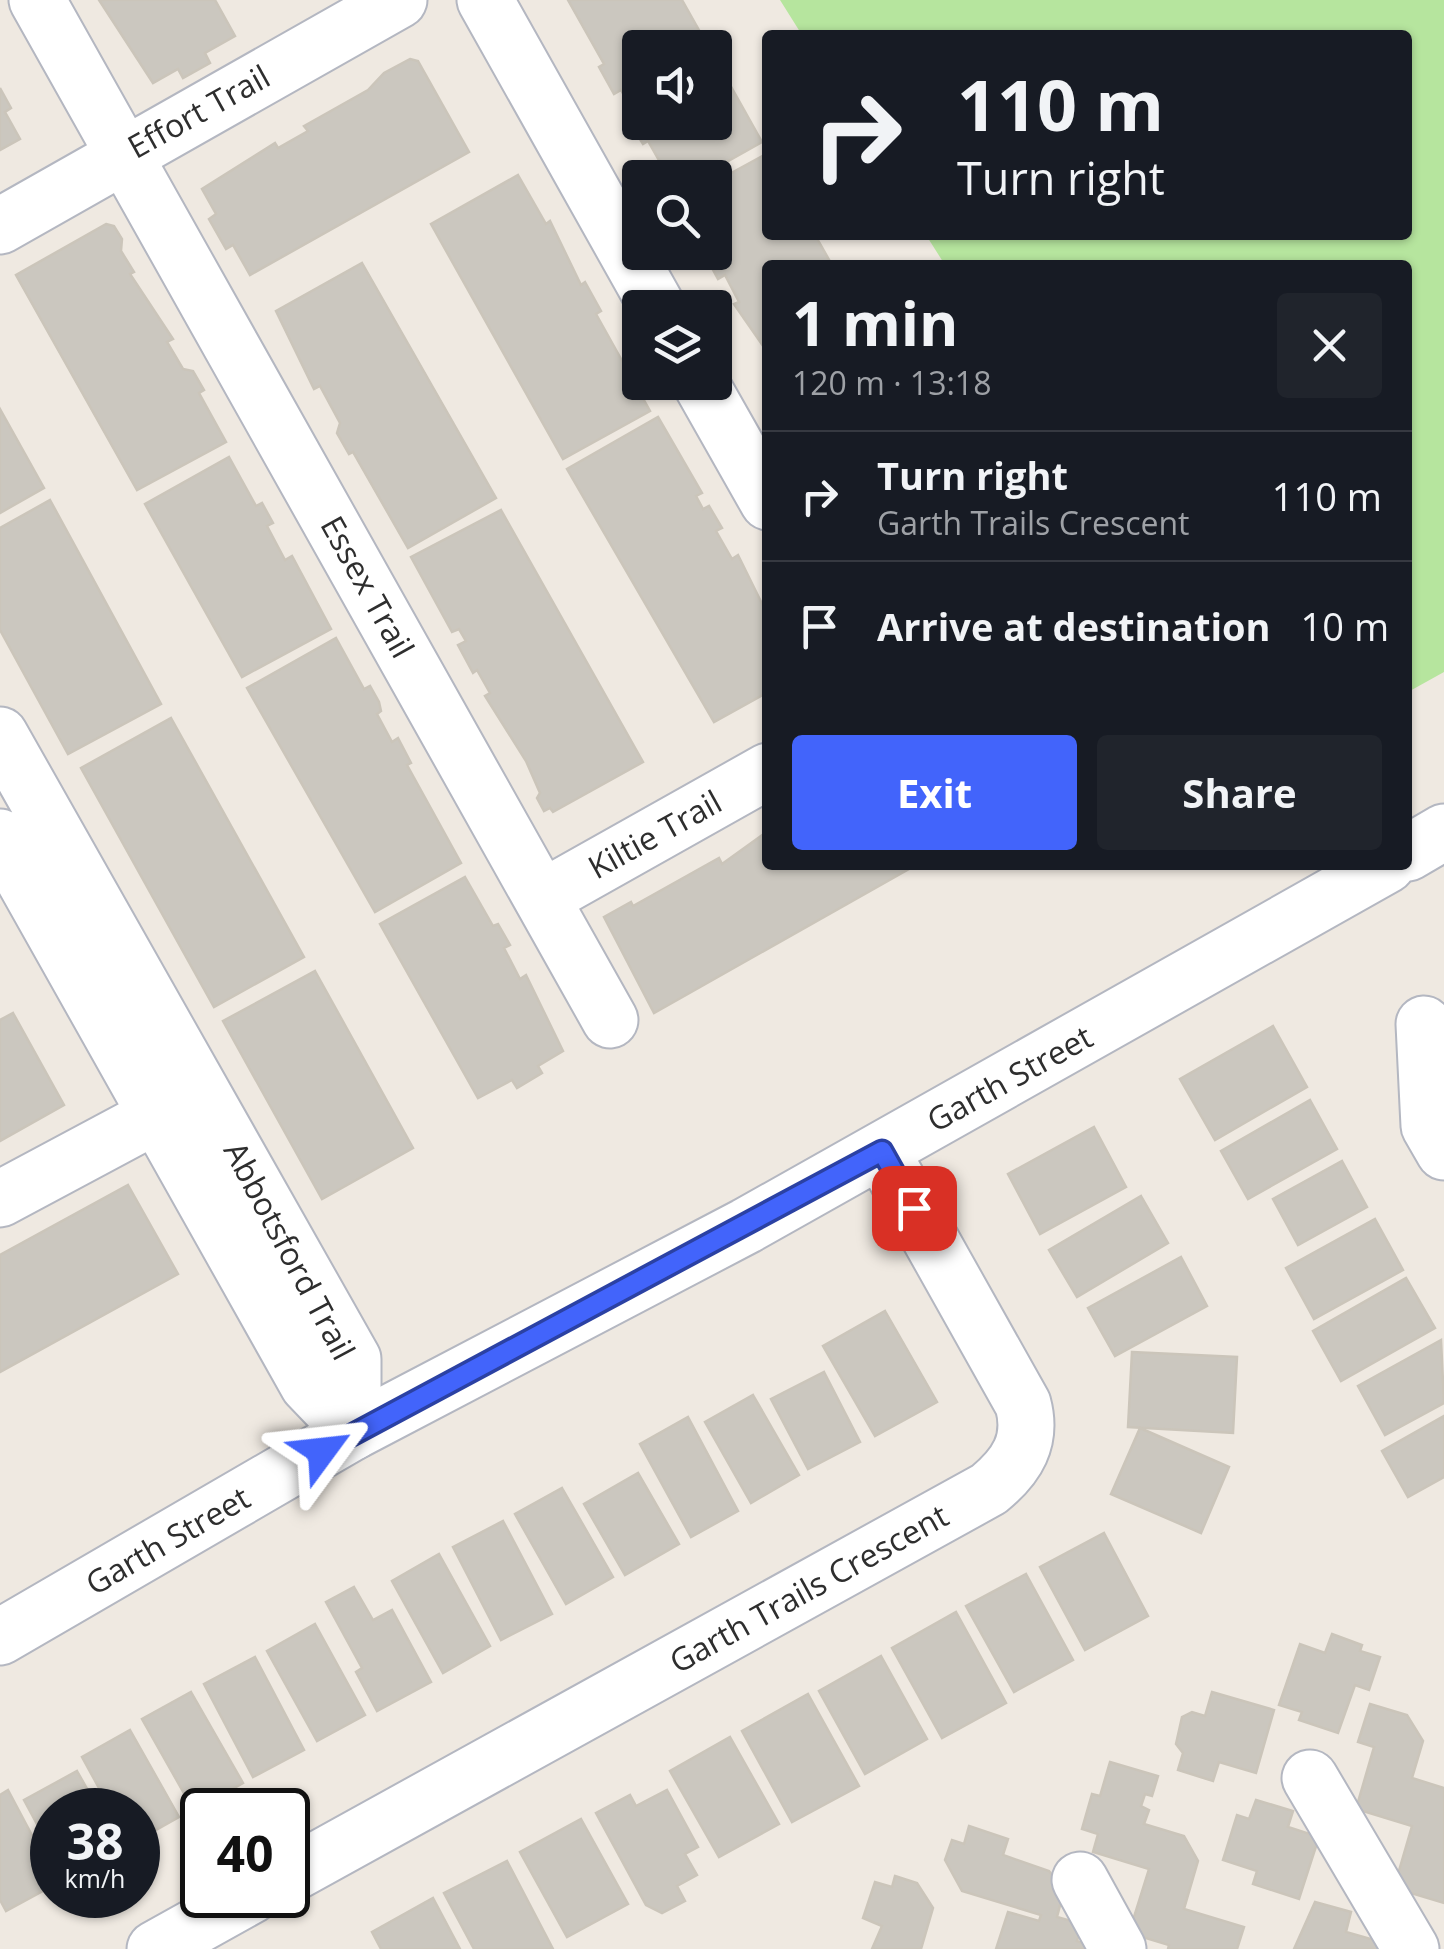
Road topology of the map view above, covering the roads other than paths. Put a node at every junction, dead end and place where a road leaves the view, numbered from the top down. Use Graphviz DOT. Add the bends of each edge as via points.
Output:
graph roads {
  1 [pos="37,0"];
  2 [pos="399,0"];
  3 [pos="485,0"];
  4 [pos="124,154"];
  5 [pos="0,226"];
  6 [pos="648,290"];
  7 [pos="710,400"];
  8 [pos="762,491"];
  9 [pos="7,765"];
  10 [pos="762,774"];
  11 [pos="1444,832"];
  12 [pos="0,837"];
  13 [pos="1412,851"];
  14 [pos="1378,870"];
  15 [pos="542,898"];
  16 [pos="610,1020"];
  17 [pos="1424,1024"];
  18 [pos="179,1103"];
  19 [pos="882,1151"];
  20 [pos="1444,1152"];
  21 [pos="0,1199"];
  22 [pos="354,1432"];
  23 [pos="0,1637"];
  24 [pos="1310,1778"];
  25 [pos="310,1864"];
  26 [pos="1080,1880"];
  27 [pos="210,1918"];
  28 [pos="154,1949"];
  29 [pos="1118,1949"];
  30 [pos="1411,1949"];
  1 -- 4 [label="street, Essex Trail"];
  2 -- 4 [label="street, Effort Trail"];
  3 -- 6 [label="street"];
  4 -- 5 [label="street, Effort Trail"];
  4 -- 15 [label="street, Essex Trail"];
  7 -- 8 [label="street"];
  9 -- 18 [label="street, Abbotsford Trail"];
  10 -- 15 [label="street, Kiltie Trail"];
  11 -- 13 [label="street"];
  12 -- 18 [label="street, Abbotsford Trail"];
  14 -- 19 [label="street, Garth Street"];
  15 -- 16 [label="street, Essex Trail"];
  17 -- 20 [label="street" via="1429,1126"];
  18 -- 21 [label="street"];
  18 -- 22 [label="street, Abbotsford Trail" via="308,1386"];
  19 -- 22 [label="street, Garth Street"];
  19 -- 25 [label="street, Garth Trails Crescent" via="1022,1404 1027,1435 1010,1472"];
  22 -- 23 [label="street, Garth Street"];
  24 -- 30 [label="street"];
  26 -- 29 [label="street"];
  27 -- 28 [label="street"];
}
